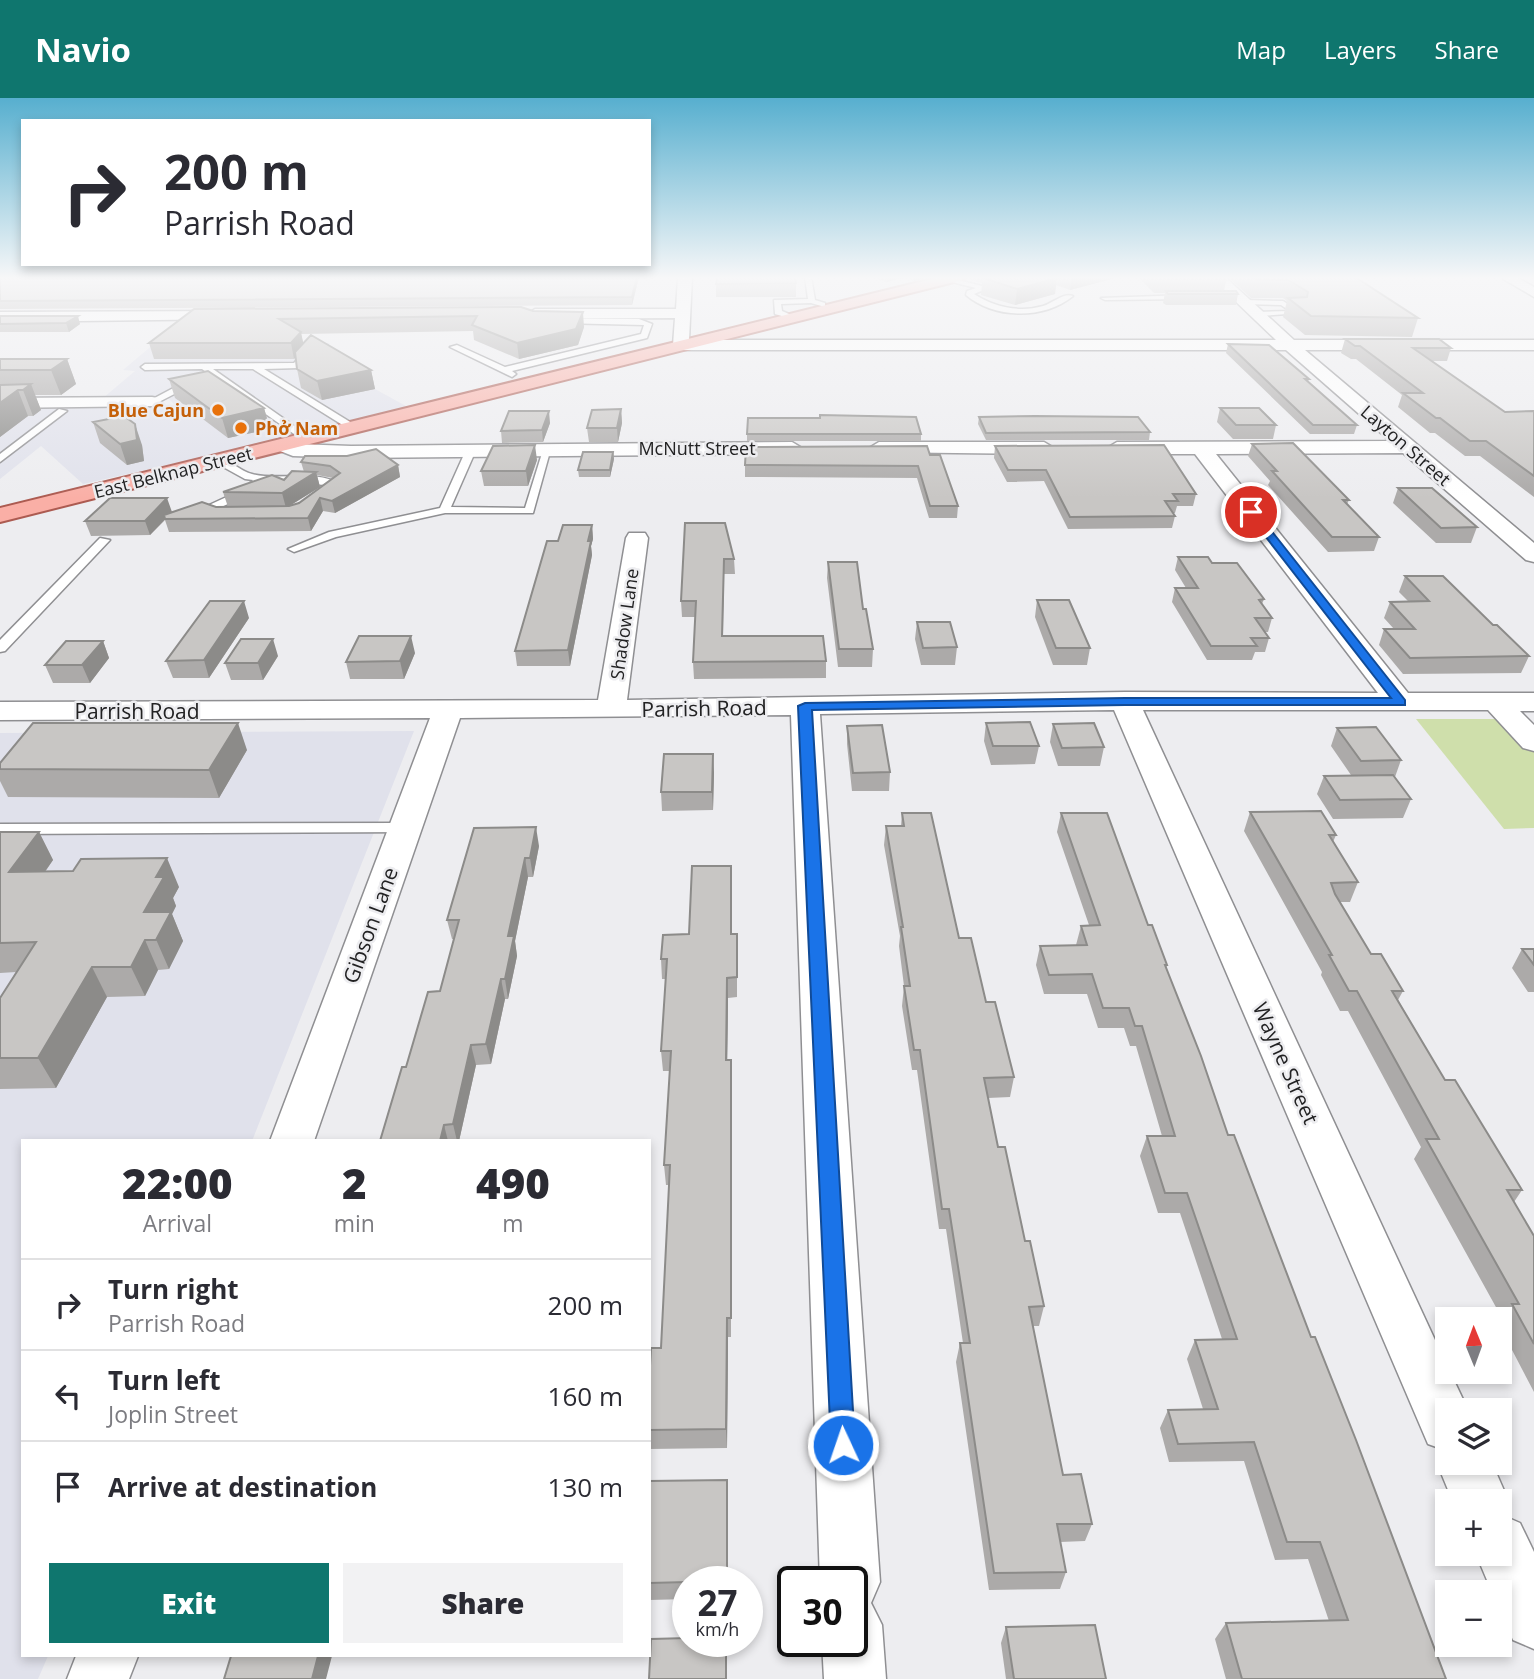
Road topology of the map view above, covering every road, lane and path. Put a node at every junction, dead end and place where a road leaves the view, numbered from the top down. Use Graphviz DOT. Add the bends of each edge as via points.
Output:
graph roads {
  1 [pos="310,351"];
  2 [pos="462,351"];
  3 [pos="585,351"];
  4 [pos="634,351"];
  5 [pos="657,351"];
  6 [pos="1297,351"];
  7 [pos="643,354"];
  8 [pos="203,366"];
  9 [pos="254,366"];
  10 [pos="145,367"];
  11 [pos="160,367"];
  12 [pos="504,370"];
  13 [pos="222,380"];
  14 [pos="531,382"];
  15 [pos="182,387"];
  16 [pos="152,402"];
  17 [pos="0,403"];
  18 [pos="62,411"];
  19 [pos="352,427"];
  20 [pos="307,439"];
  21 [pos="282,445"];
  22 [pos="1408,447"];
  23 [pos="810,448"];
  24 [pos="866,448"];
  25 [pos="1061,448"];
  26 [pos="1103,448"];
  27 [pos="1201,448"];
  28 [pos="471,450"];
  29 [pos="548,450"];
  30 [pos="0,459"];
  31 [pos="220,460"];
  32 [pos="261,478"];
  33 [pos="309,504"];
  34 [pos="444,510"];
  35 [pos="240,514"];
  36 [pos="0,515"];
  37 [pos="637,538"];
  38 [pos="104,540"];
  39 [pos="294,549"];
  40 [pos="1534,555"];
  41 [pos="0,648"];
  42 [pos="1125,701"];
  43 [pos="1400,702"];
  44 [pos="1496,702"];
  45 [pos="1534,702"];
  46 [pos="805,706"];
  47 [pos="611,709"];
  48 [pos="447,710"];
  49 [pos="0,711"];
  50 [pos="1534,742"];
  51 [pos="405,828"];
  52 [pos="0,829"];
  53 [pos="293,1139"];
  54 [pos="1435,1398"];
  55 [pos="849,1566"];
  56 [pos="1510,1566"];
  57 [pos="1534,1619"];
  58 [pos="107,1657"];
  59 [pos="854,1657"];
  60 [pos="98,1679"];
  61 [pos="855,1679"];
  1 -- 9 [label="lane" via="296,366"];
  2 -- 12 [label="lane"];
  3 -- 12 [label="lane"];
  4 -- 7 [label="lane"];
  5 -- 7 [label="main road, East Belknap Street"];
  6 -- 22 [label="street, Layton Street"];
  7 -- 14 [label="main road, East Belknap Street"];
  8 -- 9 [label="lane"];
  8 -- 11 [label="lane"];
  8 -- 13 [label="lane"];
  9 -- 19 [label="lane"];
  10 -- 11 [label="lane"];
  11 -- 15 [label="lane"];
  12 -- 14 [label="lane"];
  13 -- 15 [label="lane"];
  13 -- 20 [label="lane"];
  14 -- 19 [label="main road, East Belknap Street"];
  15 -- 16 [label="lane"];
  16 -- 17 [label="street"];
  18 -- 30 [label="lane"];
  19 -- 20 [label="main road, East Belknap Street"];
  20 -- 21 [label="main road, East Belknap Street"];
  21 -- 28 [label="street, McNutt Street" via="316,451"];
  21 -- 31 [label="main road, East Belknap Street"];
  22 -- 27 [label="street"];
  22 -- 40 [label="street, Layton Street"];
  23 -- 29 [label="street, McNutt Street"];
  24 -- 25 [label="street"];
  26 -- 27 [label="street"];
  27 -- 43 [label="street"];
  28 -- 29 [label="street, McNutt Street"];
  28 -- 34 [label="lane"];
  29 -- 34 [label="lane" via="529,511"];
  31 -- 32 [label="lane" via="249,477"];
  31 -- 36 [label="main road, East Belknap Street"];
  32 -- 33 [label="lane" via="335,485"];
  32 -- 35 [label="lane" via="250,490 211,508 220,514"];
  34 -- 39 [label="lane" via="333,534"];
  37 -- 47 [label="street, Shadow Lane"];
  38 -- 41 [label="lane"];
  42 -- 43 [label="street, Parrish Road"];
  42 -- 46 [label="street, Parrish Road"];
  42 -- 54 [label="street, Wayne Street"];
  43 -- 44 [label="street, Parrish Road"];
  44 -- 45 [label="street, Parrish Road"];
  44 -- 50 [label="street"];
  46 -- 47 [label="street, Parrish Road"];
  46 -- 55 [label="street"];
  47 -- 48 [label="street, Parrish Road"];
  48 -- 49 [label="street, Parrish Road"];
  48 -- 51 [label="street, Gibson Lane"];
  51 -- 52 [label="lane"];
  51 -- 53 [label="street, Gibson Lane"];
  56 -- 57 [label="street"];
  58 -- 60 [label="street"];
  59 -- 61 [label="street"];
}
